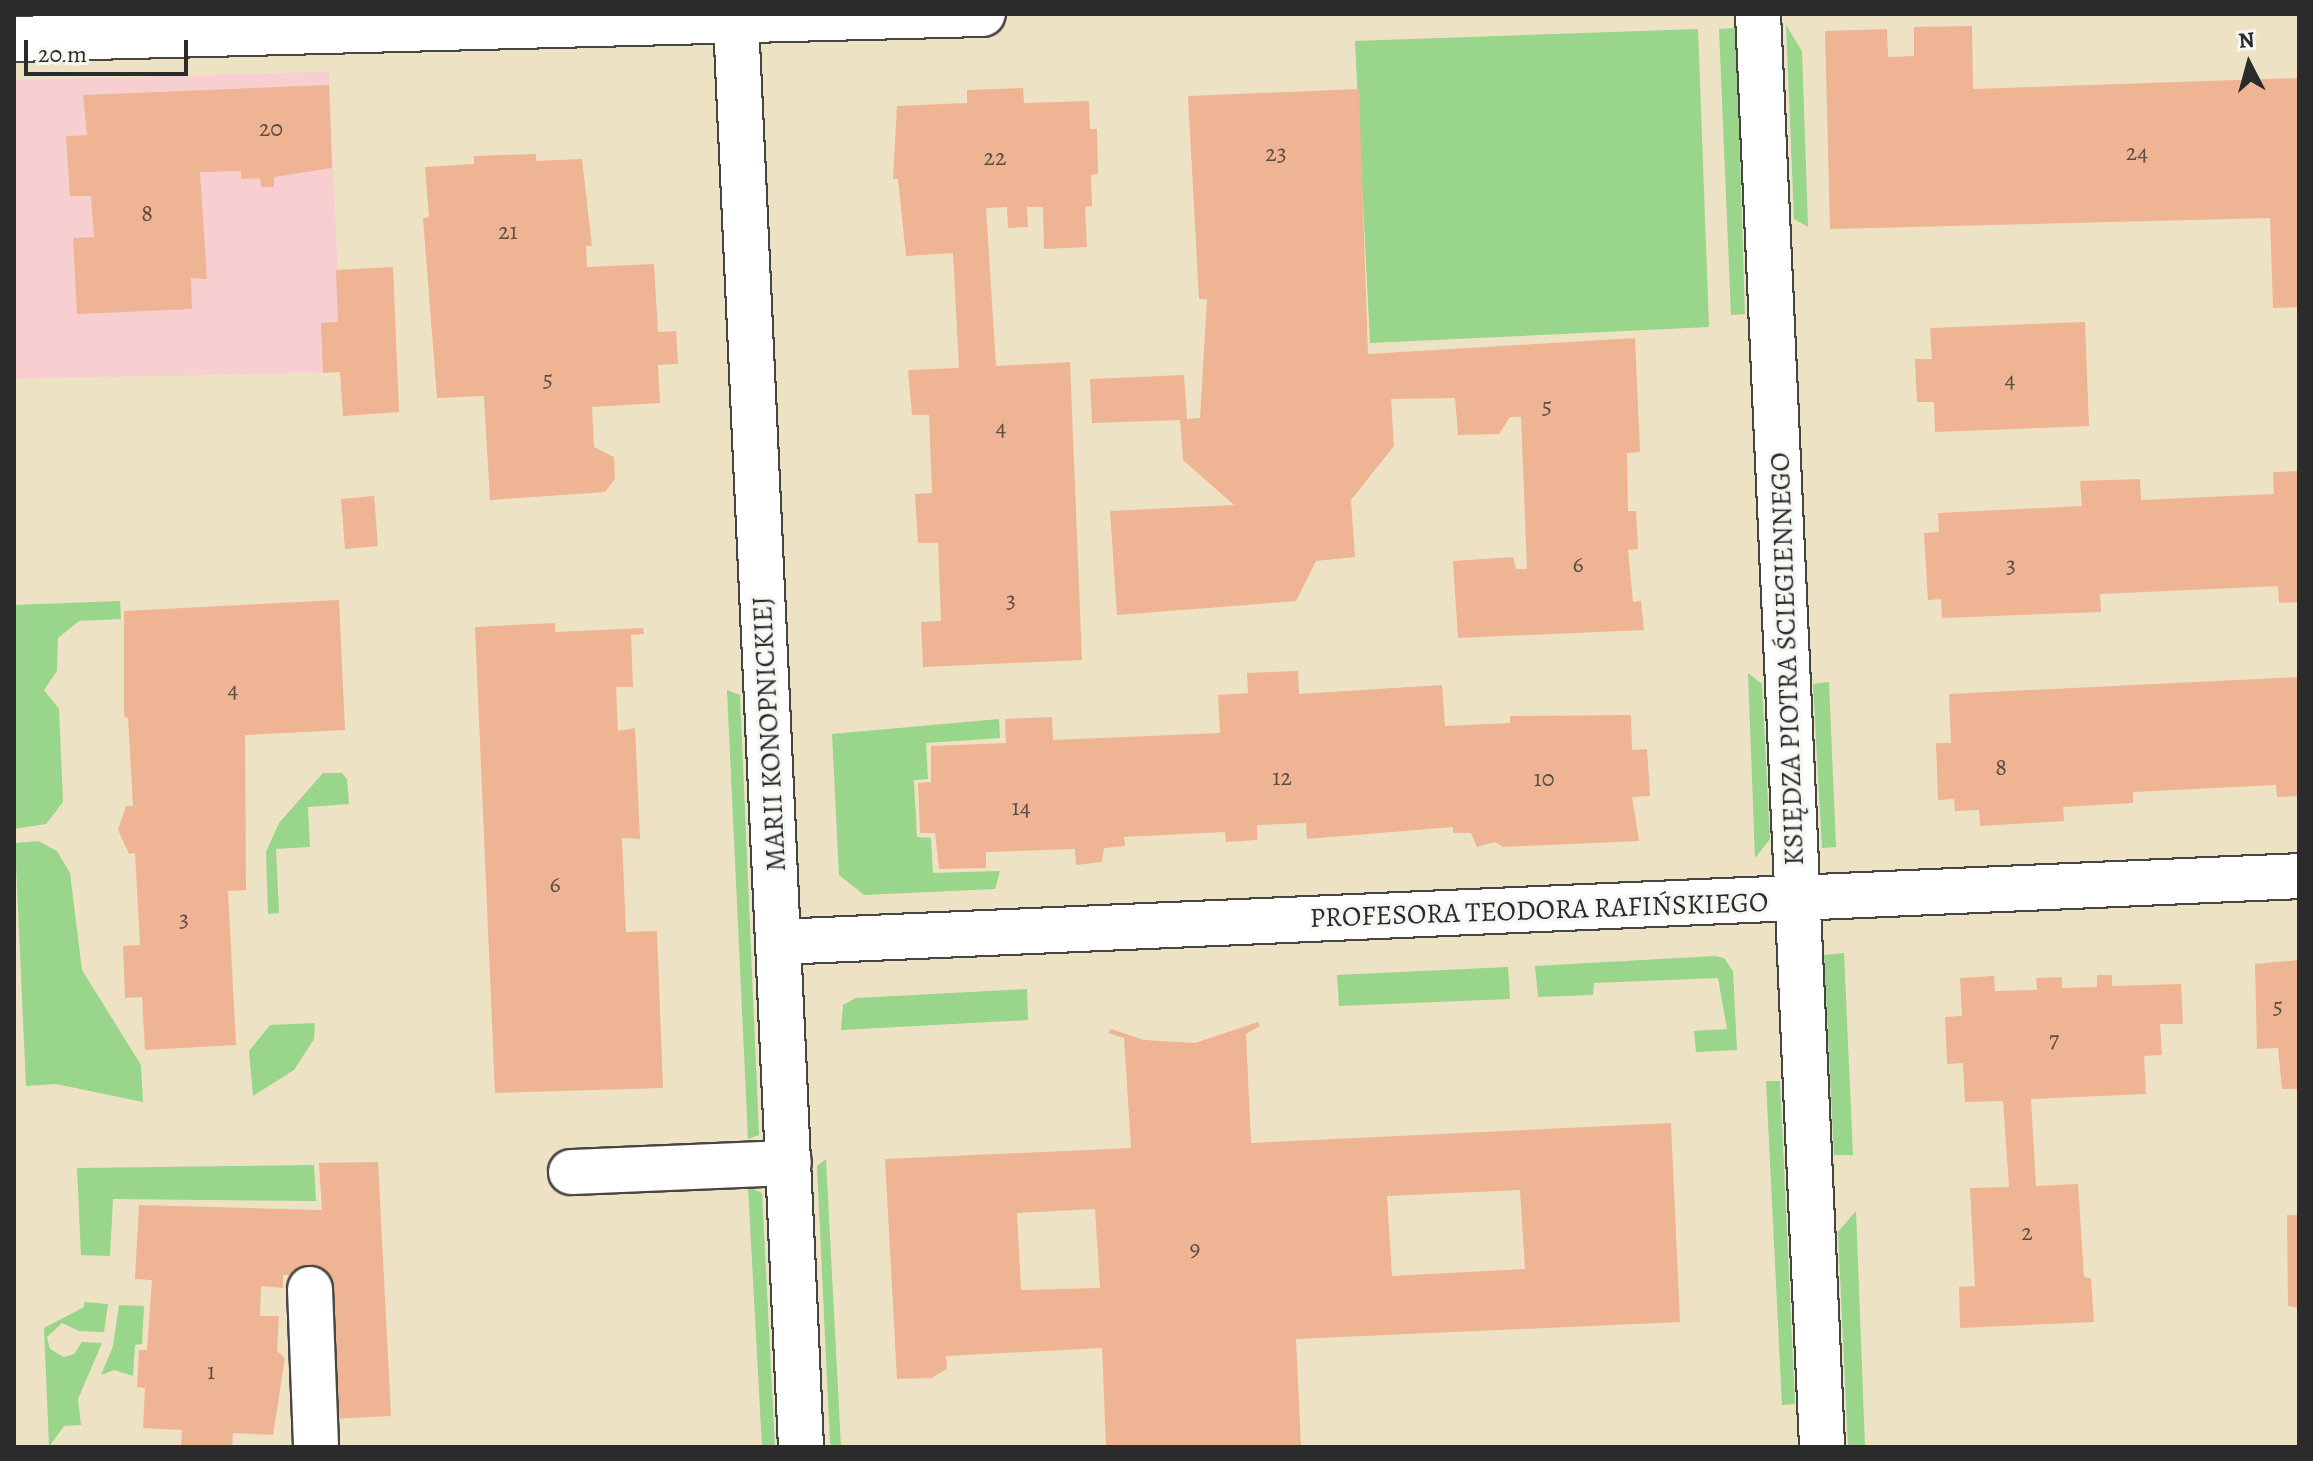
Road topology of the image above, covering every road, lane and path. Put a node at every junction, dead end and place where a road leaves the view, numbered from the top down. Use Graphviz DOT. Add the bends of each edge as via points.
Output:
graph roads {
  1 [pos="983,14"];
  2 [pos="1758,14"];
  3 [pos="736,21"];
  4 [pos="14,39"];
  5 [pos="2299,876"];
  6 [pos="1797,899"];
  7 [pos="778,942"];
  8 [pos="789,1163"];
  9 [pos="571,1172"];
  10 [pos="310,1289"];
  11 [pos="316,1447"];
  12 [pos="801,1447"];
  13 [pos="1822,1447"];
  1 -- 3 [label="street"];
  2 -- 6 [label="street, KSIĘDZA PIOTRA ŚCIEGIENNEGO"];
  3 -- 4 [label="street"];
  3 -- 7 [label="street, MARII KONOPNICKIEJ"];
  5 -- 6 [label="street, PROFESORA TEODORA RAFIŃSKIEGO"];
  6 -- 7 [label="street, PROFESORA TEODORA RAFIŃSKIEGO"];
  6 -- 13 [label="street, KSIĘDZA PIOTRA ŚCIEGIENNEGO"];
  7 -- 8 [label="street, MARII KONOPNICKIEJ"];
  8 -- 9 [label="street"];
  8 -- 12 [label="street, MARII KONOPNICKIEJ"];
  10 -- 11 [label="street"];
}
